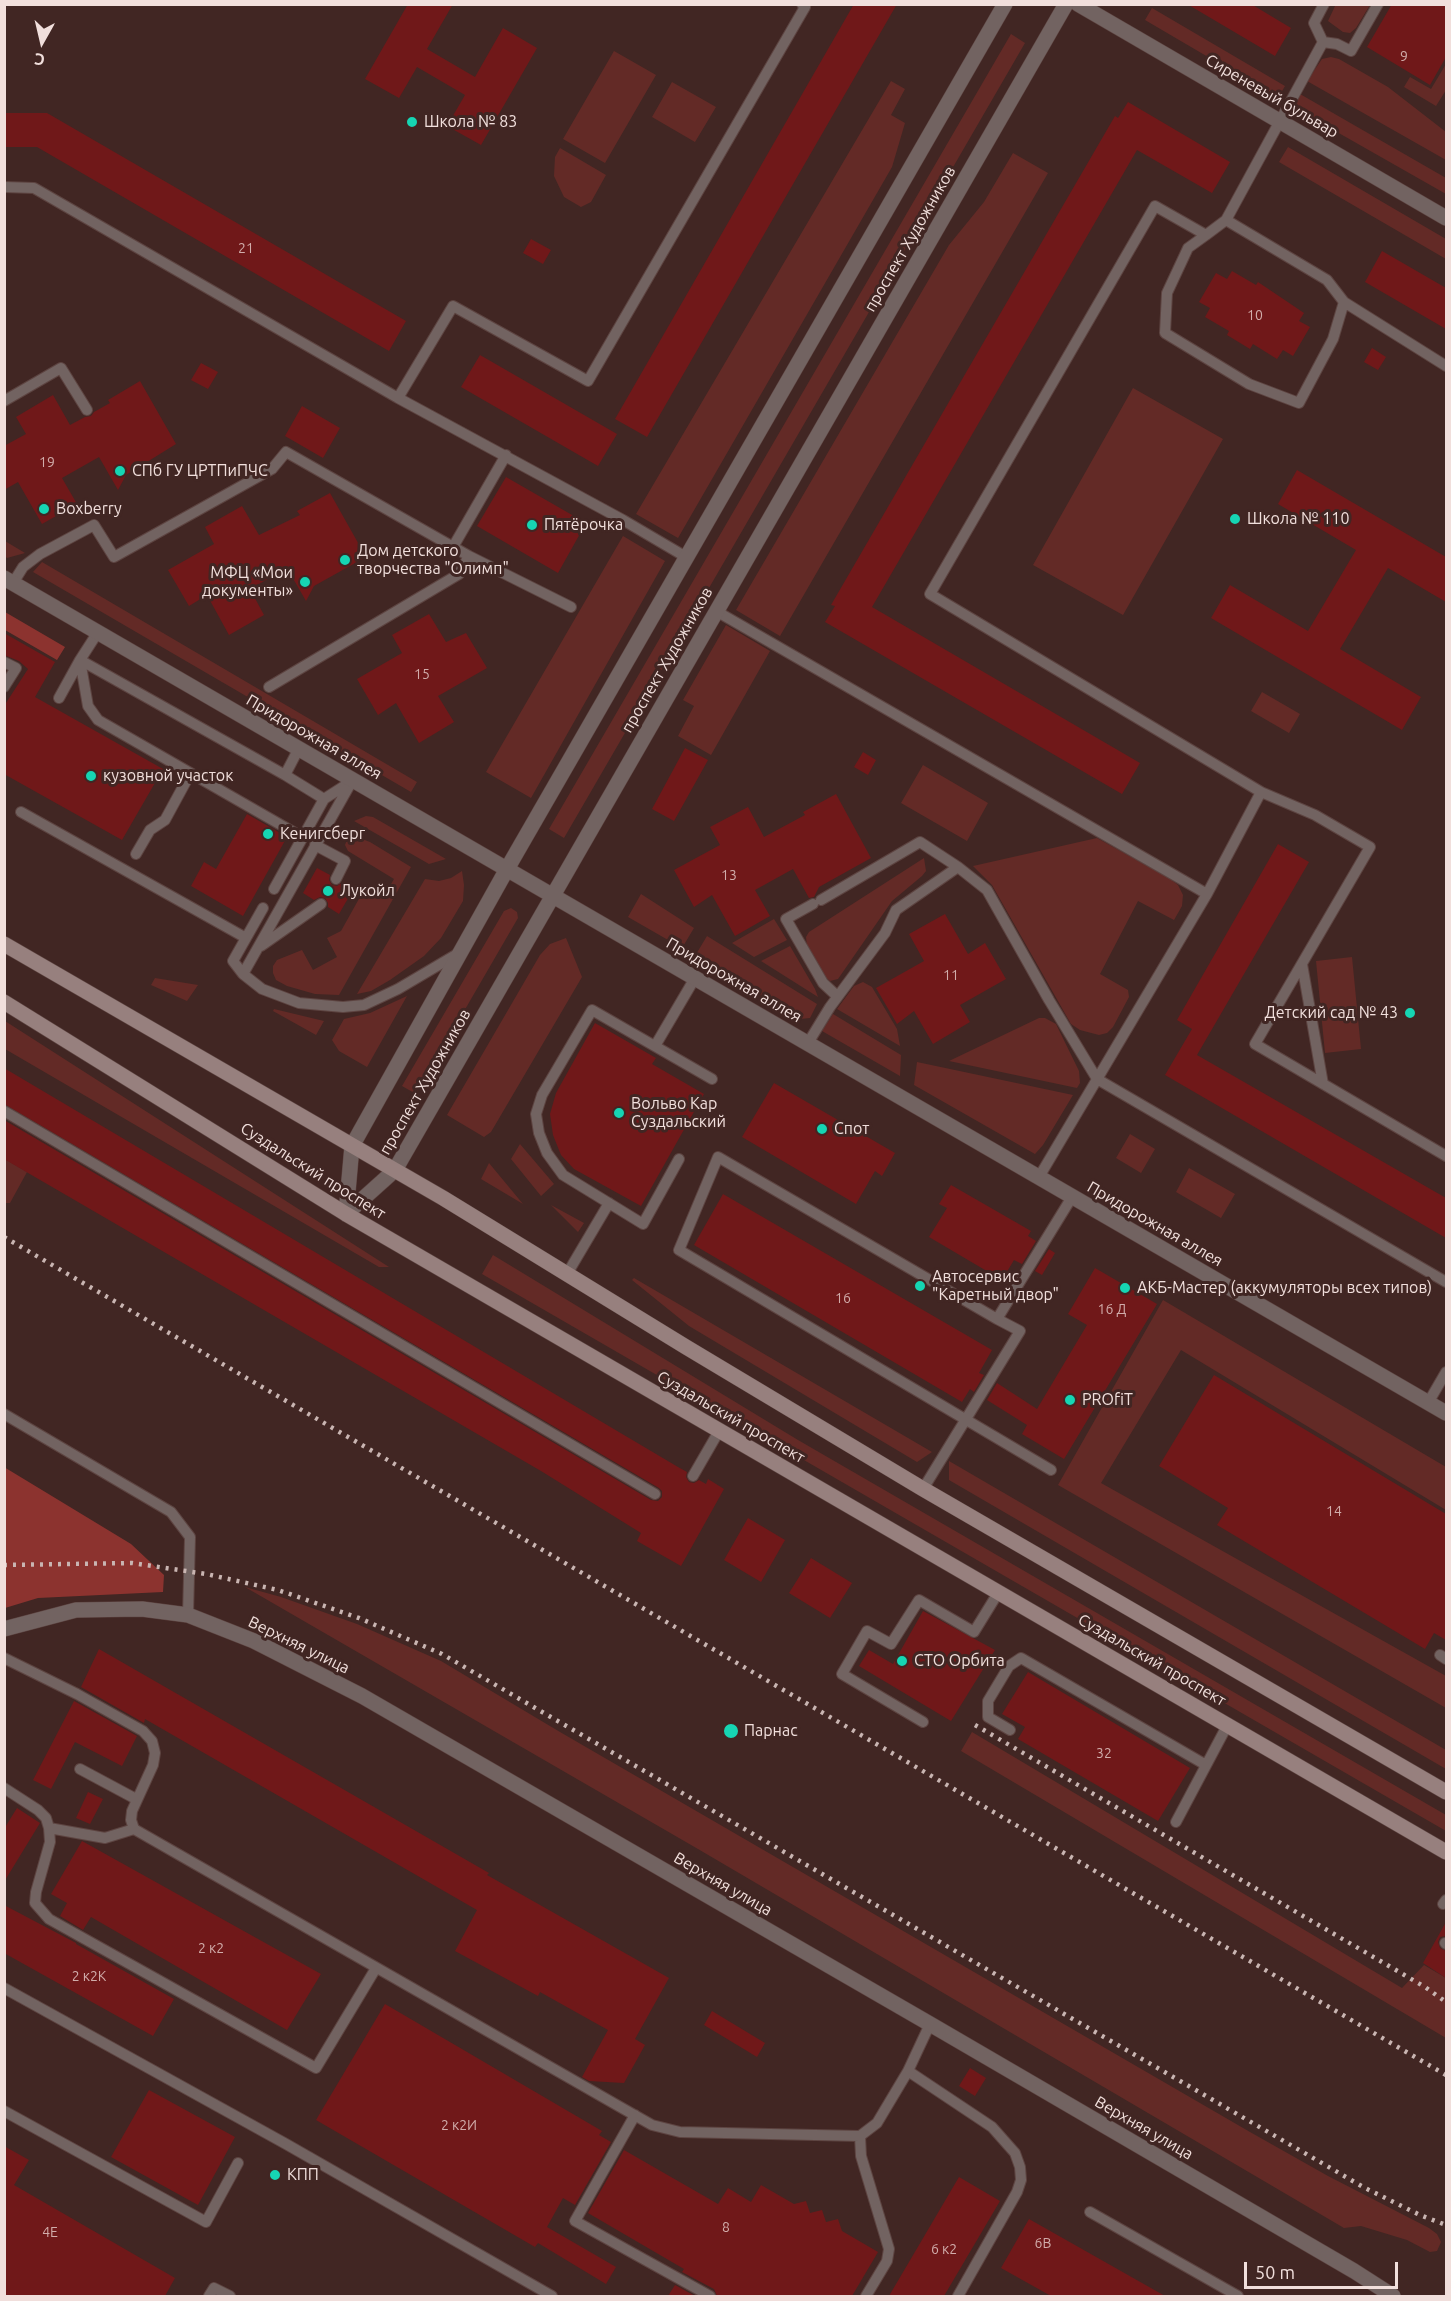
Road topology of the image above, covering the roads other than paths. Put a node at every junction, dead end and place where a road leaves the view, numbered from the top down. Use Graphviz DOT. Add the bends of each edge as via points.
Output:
graph roads {
  1 [pos="802,4"];
  2 [pos="1005,4"];
  3 [pos="1066,4"];
  4 [pos="1078,4"];
  5 [pos="1324,4"];
  6 [pos="1378,4"];
  7 [pos="1323,42"];
  8 [pos="1280,121"];
  9 [pos="4,187"];
  10 [pos="1446,218"];
  11 [pos="1226,219"];
  12 [pos="1206,235"];
  13 [pos="1344,302"];
  14 [pos="1446,366"];
  15 [pos="398,398"];
  16 [pos="4,401"];
  17 [pos="87,410"];
  18 [pos="506,455"];
  19 [pos="453,547"];
  20 [pos="469,556"];
  21 [pos="686,557"];
  22 [pos="9,580"];
  23 [pos="571,607"];
  24 [pos="716,611"];
  25 [pos="98,632"];
  26 [pos="81,660"];
  27 [pos="4,662"];
  28 [pos="4,687"];
  29 [pos="269,687"];
  30 [pos="59,698"];
  31 [pos="299,748"];
  32 [pos="190,774"];
  33 [pos="285,775"];
  34 [pos="352,781"];
  35 [pos="1262,792"];
  36 [pos="324,799"];
  37 [pos="21,812"];
  38 [pos="302,837"];
  39 [pos="315,845"];
  40 [pos="136,854"];
  41 [pos="958,867"];
  42 [pos="507,869"];
  43 [pos="336,879"];
  44 [pos="274,889"];
  45 [pos="1207,894"];
  46 [pos="552,895"];
  47 [pos="321,904"];
  48 [pos="263,909"];
  49 [pos="246,938"];
  50 [pos="4,944"];
  51 [pos="258,948"];
  52 [pos="462,951"];
  53 [pos="1302,964"];
  54 [pos="243,974"];
  55 [pos="695,978"];
  56 [pos="837,996"];
  57 [pos="4,1002"];
  58 [pos="808,1043"];
  59 [pos="655,1046"];
  60 [pos="712,1079"];
  61 [pos="1097,1080"];
  62 [pos="1323,1084"];
  63 [pos="4,1111"];
  64 [pos="352,1146"];
  65 [pos="1446,1156"];
  66 [pos="679,1159"];
  67 [pos="395,1170"];
  68 [pos="1040,1177"];
  69 [pos="1072,1197"];
  70 [pos="609,1203"];
  71 [pos="346,1214"];
  72 [pos="567,1274"];
  73 [pos="1446,1282"];
  74 [pos="997,1319"];
  75 [pos="1446,1372"];
  76 [pos="1428,1403"];
  77 [pos="1446,1413"];
  78 [pos="4,1414"];
  79 [pos="966,1419"];
  80 [pos="719,1431"];
  81 [pos="1051,1470"];
  82 [pos="693,1476"];
  83 [pos="923,1489"];
  84 [pos="655,1494"];
  85 [pos="998,1593"];
  86 [pos="188,1615"];
  87 [pos="4,1629"];
  88 [pos="4,1658"];
  89 [pos="923,1722"];
  90 [pos="1228,1724"];
  91 [pos="1010,1730"];
  92 [pos="1206,1765"];
  93 [pos="80,1769"];
  94 [pos="4,1788"];
  95 [pos="1446,1792"];
  96 [pos="136,1799"];
  97 [pos="1176,1822"];
  98 [pos="50,1828"];
  99 [pos="134,1829"];
  100 [pos="1446,1852"];
  101 [pos="376,1968"];
  102 [pos="4,1988"];
  103 [pos="930,2024"];
  104 [pos="908,2071"];
  105 [pos="4,2110"];
  106 [pos="634,2115"];
  107 [pos="860,2136"];
  108 [pos="238,2163"];
  109 [pos="1090,2212"];
  110 [pos="210,2296"];
  111 [pos="230,2296"];
  112 [pos="552,2296"];
  113 [pos="710,2296"];
  114 [pos="866,2296"];
  115 [pos="958,2296"];
  116 [pos="1238,2296"];
  117 [pos="1393,2296"];
  1 -- 15 [label="lane" via="805,7 588,381 453,306"];
  2 -- 21 [label="street, проспект Художников"];
  3 -- 24 [label="street, проспект Художников"];
  4 -- 8 [label="street, Сиреневый бульвар"];
  5 -- 7 [label="lane" via="1314,23"];
  6 -- 7 [label="lane" via="1351,51"];
  7 -- 8 [label="lane"];
  8 -- 10 [label="street, Сиреневый бульвар"];
  8 -- 11 [label="lane"];
  9 -- 15 [label="lane" via="34,188"];
  11 -- 12 [label="lane"];
  11 -- 13 [label="lane" via="1327,280"];
  12 -- 13 [label="lane" via="1188,248 1167,293 1165,333 1249,384 1299,403 1333,339"];
  12 -- 35 [label="lane" via="1155,206 930,594"];
  13 -- 14 [label="lane"];
  15 -- 18 [label="lane"];
  16 -- 17 [label="lane" via="61,368"];
  18 -- 19 [label="lane"];
  18 -- 21 [label="lane"];
  19 -- 20 [label="lane"];
  19 -- 22 [label="lane" via="286,452 272,469 114,557 94,525 40,554"];
  20 -- 23 [label="lane"];
  20 -- 29 [label="lane" via="459,574"];
  21 -- 42 [label="street, проспект Художников"];
  22 -- 25 [label="street, Придорожная аллея"];
  24 -- 45 [label="lane"];
  24 -- 46 [label="street, проспект Художников"];
  25 -- 26 [label="lane"];
  25 -- 31 [label="street, Придорожная аллея"];
  26 -- 30 [label="lane"];
  26 -- 32 [label="lane" via="88,706 98,720"];
  26 -- 33 [label="lane"];
  27 -- 28 [label="lane" via="16,668"];
  31 -- 33 [label="lane"];
  31 -- 34 [label="street, Придорожная аллея"];
  32 -- 38 [label="lane"];
  32 -- 40 [label="lane" via="165,820 150,830"];
  33 -- 36 [label="lane"];
  34 -- 36 [label="lane"];
  34 -- 39 [label="lane"];
  34 -- 42 [label="street, Придорожная аллея"];
  35 -- 45 [label="lane"];
  35 -- 53 [label="lane" via="1315,815 1370,847"];
  36 -- 38 [label="lane"];
  37 -- 49 [label="lane"];
  38 -- 44 [label="lane"];
  39 -- 43 [label="lane" via="345,861"];
  39 -- 51 [label="lane"];
  41 -- 56 [label="lane" via="896,910 885,933"];
  41 -- 56 [label="lane" via="920,842 786,919 823,983"];
  41 -- 61 [label="lane" via="987,891"];
  42 -- 46 [label="street, Придорожная аллея"];
  42 -- 52 [label="street, проспект Художников"];
  45 -- 61 [label="lane"];
  46 -- 55 [label="street, Придорожная аллея"];
  46 -- 67 [label="street, проспект Художников"];
  47 -- 51 [label="lane"];
  48 -- 49 [label="lane"];
  49 -- 54 [label="lane" via="233,962"];
  50 -- 64 [label="main road, Суздальский проспект"];
  51 -- 54 [label="lane"];
  52 -- 54 [label="lane" via="398,990 364,1005 299,1003 262,989"];
  52 -- 64 [label="street, проспект Художников"];
  53 -- 62 [label="lane"];
  53 -- 62 [label="lane" via="1255,1044"];
  55 -- 58 [label="street, Придорожная аллея"];
  55 -- 59 [label="lane"];
  56 -- 58 [label="lane"];
  57 -- 71 [label="main road, Суздальский проспект"];
  58 -- 68 [label="street, Придорожная аллея"];
  59 -- 60 [label="lane"];
  59 -- 70 [label="lane" via="592,1010 542,1095 536,1114 547,1154 563,1175"];
  61 -- 68 [label="lane"];
  61 -- 73 [label="lane"];
  62 -- 65 [label="lane"];
  63 -- 84 [label="lane"];
  64 -- 67 [label="main road, Суздальский проспект"];
  64 -- 71 [label="street, проспект Художников"];
  66 -- 70 [label="lane" via="643,1224"];
  67 -- 71 [label="street, проспект Художников"];
  67 -- 72 [label="main road, Суздальский проспект"];
  68 -- 69 [label="street, Придорожная аллея"];
  69 -- 74 [label="lane"];
  69 -- 76 [label="street, Придорожная аллея"];
  70 -- 72 [label="lane"];
  71 -- 80 [label="main road, Суздальский проспект"];
  72 -- 83 [label="main road, Суздальский проспект"];
  74 -- 79 [label="lane" via="1020,1331"];
  74 -- 79 [label="lane" via="718,1157 679,1250"];
  75 -- 76 [label="lane"];
  76 -- 77 [label="street, Придорожная аллея"];
  78 -- 86 [label="lane" via="171,1512 190,1537"];
  79 -- 81 [label="lane"];
  79 -- 83 [label="lane"];
  80 -- 82 [label="lane"];
  80 -- 85 [label="main road, Суздальский проспект"];
  83 -- 95 [label="main road, Суздальский проспект"];
  85 -- 89 [label="lane" via="974,1632 919,1600 891,1644 867,1631 842,1674"];
  85 -- 90 [label="main road, Суздальский проспект"];
  86 -- 87 [label="street, Верхняя улица" via="142,1609 76,1610"];
  86 -- 103 [label="street, Верхняя улица" via="254,1641 362,1696"];
  88 -- 96 [label="lane" via="143,1731 152,1741 155,1753"];
  90 -- 92 [label="lane"];
  90 -- 100 [label="main road, Суздальский проспект"];
  91 -- 92 [label="lane" via="988,1717 988,1701 1009,1666 1021,1658"];
  92 -- 97 [label="lane"];
  93 -- 96 [label="lane"];
  94 -- 98 [label="lane" via="38,1810"];
  96 -- 99 [label="lane" via="131,1820"];
  98 -- 99 [label="lane" via="105,1838"];
  98 -- 101 [label="lane" via="35,1902 49,1919 316,2068"];
  99 -- 101 [label="lane"];
  101 -- 106 [label="lane"];
  102 -- 112 [label="lane"];
  103 -- 104 [label="lane"];
  103 -- 117 [label="street, Верхняя улица"];
  104 -- 107 [label="lane" via="877,2123"];
  104 -- 115 [label="lane" via="992,2127 1015,2153 1020,2167 1017,2192"];
  105 -- 108 [label="lane" via="206,2222"];
  106 -- 107 [label="lane" via="652,2125 680,2132"];
  106 -- 113 [label="lane" via="575,2221"];
  107 -- 114 [label="lane" via="861,2156 889,2249 887,2261"];
  109 -- 116 [label="lane"];
  110 -- 111 [label="lane" via="214,2288"];
}
